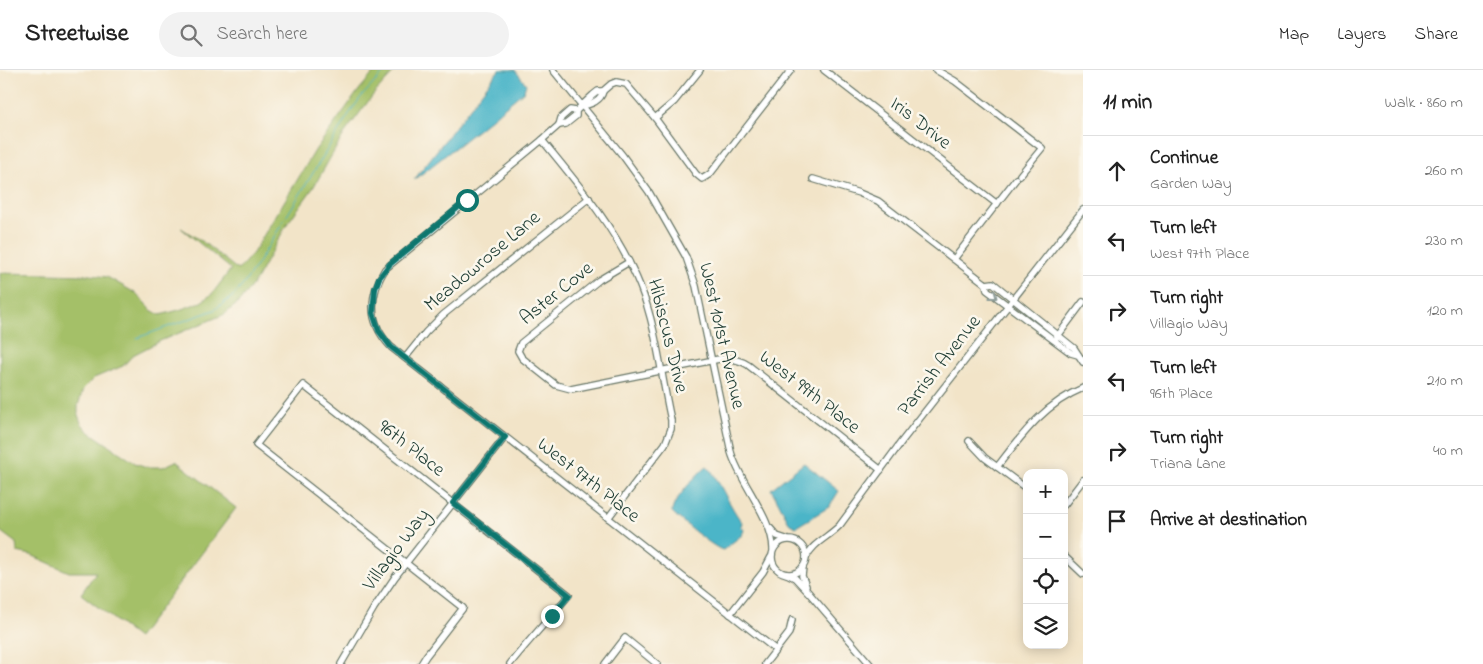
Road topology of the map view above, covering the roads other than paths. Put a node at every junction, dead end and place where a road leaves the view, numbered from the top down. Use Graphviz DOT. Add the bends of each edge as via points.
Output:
graph roads {
  1 [pos="553,70"];
  2 [pos="700,70"];
  3 [pos="790,70"];
  4 [pos="824,70"];
  5 [pos="936,70"];
  6 [pos="582,106"];
  7 [pos="655,118"];
  8 [pos="542,140"];
  9 [pos="813,179"];
  10 [pos="589,198"];
  11 [pos="997,204"];
  12 [pos="1083,210"];
  13 [pos="954,259"];
  14 [pos="629,262"];
  15 [pos="986,284"];
  16 [pos="1010,302"];
  17 [pos="1083,302"];
  18 [pos="1056,338"];
  19 [pos="405,358"];
  20 [pos="522,358"];
  21 [pos="712,360"];
  22 [pos="1083,362"];
  23 [pos="661,371"];
  24 [pos="1083,388"];
  25 [pos="505,437"];
  26 [pos="969,441"];
  27 [pos="997,467"];
  28 [pos="881,470"];
  29 [pos="1083,480"];
  30 [pos="1023,487"];
  31 [pos="1068,500"];
  32 [pos="453,503"];
  33 [pos="608,518"];
  34 [pos="767,524"];
  35 [pos="789,539"];
  36 [pos="797,541"];
  37 [pos="821,541"];
  38 [pos="772,553"];
  39 [pos="806,558"];
  40 [pos="1067,559"];
  41 [pos="406,563"];
  42 [pos="803,566"];
  43 [pos="784,573"];
  44 [pos="1083,574"];
  45 [pos="760,576"];
  46 [pos="810,592"];
  47 [pos="730,614"];
  48 [pos="792,620"];
  49 [pos="776,650"];
  50 [pos="341,664"];
  51 [pos="421,664"];
  52 [pos="510,664"];
  53 [pos="605,664"];
  54 [pos="657,664"];
  55 [pos="765,664"];
  56 [pos="870,664"];
  1 -- 6 [label="street, West 101st Avenue"];
  2 -- 7 [label="street" via="674,102"];
  3 -- 7 [label="street" via="710,174 702,179"];
  4 -- 11 [label="street, Iris Drive"];
  5 -- 11 [label="street" via="1042,148"];
  6 -- 7 [label="street" via="592,104 616,82 626,84"];
  6 -- 8 [label="street" via="576,111 570,110"];
  6 -- 21 [label="street, West 101st Avenue" via="649,192 681,246 696,286"];
  8 -- 10 [label="street, Hibiscus Drive"];
  8 -- 19 [label="street, West 97th Place" via="385,269 375,288 373,313 382,336"];
  9 -- 13 [label="street" via="878,201"];
  10 -- 14 [label="street, Hibiscus Drive"];
  10 -- 19 [label="street, Meadowrose Lane" via="444,314"];
  11 -- 13 [label="street"];
  12 -- 16 [label="street, Parrish Avenue"];
  13 -- 15 [label="street"];
  14 -- 20 [label="street, Aster Cove" via="599,280 521,343 518,351"];
  14 -- 23 [label="street, Hibiscus Drive" via="646,304"];
  15 -- 16 [label="street, one-way" via="987,290"];
  15 -- 16 [label="street" via="993,283"];
  16 -- 18 [label="street"];
  16 -- 28 [label="street, Parrish Avenue"];
  17 -- 18 [label="street"];
  18 -- 22 [label="street"];
  19 -- 25 [label="street, West 97th Place"];
  20 -- 23 [label="street, West 99th Place" via="556,385 567,388"];
  21 -- 23 [label="street, West 99th Place"];
  21 -- 28 [label="street, West 99th Place" via="728,358 745,363"];
  21 -- 34 [label="street, West 101st Avenue" via="733,458"];
  23 -- 33 [label="street, Hibiscus Drive" via="671,428 669,437"];
  24 -- 27 [label="street" via="1042,413"];
  25 -- 32 [label="street, Villagio Way"];
  25 -- 33 [label="street, West 97th Place"];
  26 -- 27 [label="street"];
  27 -- 30 [label="street"];
  28 -- 37 [label="street, Parrish Avenue" via="840,525"];
  29 -- 31 [label="street"];
  32 -- 41 [label="street, Villagio Way"];
  32 -- 41 [label="street, 96th Place" via="303,385 256,445"];
  32 -- 52 [label="street, 96th Place" via="569,595"];
  33 -- 47 [label="street, West 97th Place"];
  34 -- 35 [label="street, West 101st Avenue" via="777,536"];
  34 -- 38 [label="street, West 101st Avenue"];
  35 -- 36 [label="street"];
  35 -- 38 [label="street" via="780,541"];
  36 -- 37 [label="street" via="808,544"];
  36 -- 39 [label="street"];
  37 -- 39 [label="street, Parrish Avenue"];
  38 -- 43 [label="street" via="773,564"];
  38 -- 45 [label="street"];
  39 -- 42 [label="street, Parrish Avenue"];
  40 -- 44 [label="street"];
  41 -- 50 [label="street, Villagio Way" via="374,608"];
  41 -- 51 [label="street" via="463,608"];
  42 -- 43 [label="street" via="798,572"];
  42 -- 46 [label="street" via="802,577"];
  43 -- 45 [label="street" via="770,571"];
  43 -- 46 [label="street"];
  45 -- 47 [label="street"];
  46 -- 56 [label="street"];
  47 -- 49 [label="street, West 97th Place"];
  48 -- 49 [label="street" via="791,629"];
  49 -- 55 [label="street"];
  53 -- 54 [label="street" via="625,638"];
}
